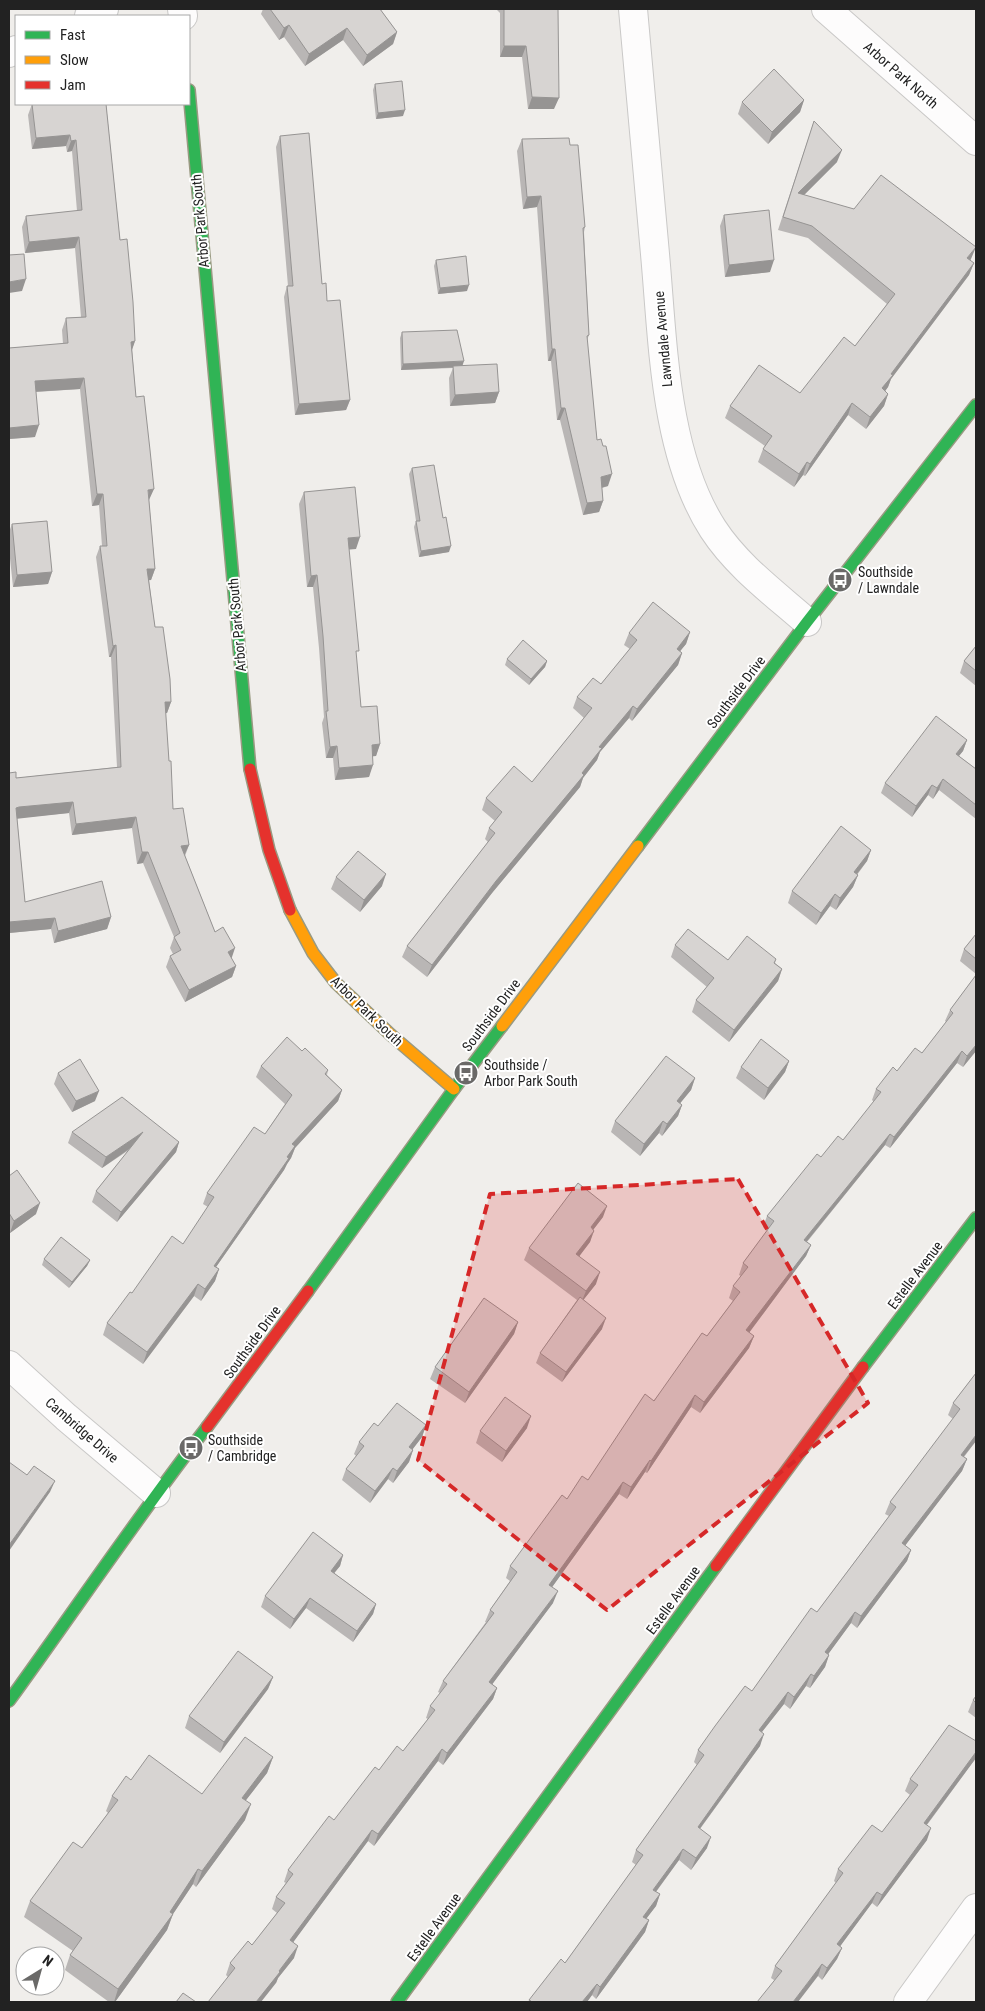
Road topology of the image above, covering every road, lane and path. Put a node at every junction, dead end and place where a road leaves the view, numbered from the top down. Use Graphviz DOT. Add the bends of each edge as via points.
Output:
graph roads {
  1 [pos="104,9"];
  2 [pos="633,9"];
  3 [pos="826,9"];
  4 [pos="91,15"];
  5 [pos="190,101"];
  6 [pos="976,141"];
  7 [pos="976,405"];
  8 [pos="807,622"];
  9 [pos="454,1089"];
  10 [pos="976,1218"];
  11 [pos="9,1365"];
  12 [pos="156,1493"];
  13 [pos="9,1701"];
  14 [pos="976,1908"];
  15 [pos="397,2002"];
  16 [pos="908,2002"];
  1 -- 4 [label="street"];
  2 -- 8 [label="street, Lawndale Avenue" via="668,392 684,464 698,501 731,553"];
  3 -- 6 [label="street, Arbor Park North"];
  5 -- 9 [label="street, Arbor Park South" via="250,767 261,827 290,912 308,946 331,978 377,1024"];
  7 -- 8 [label="street, Southside Drive"];
  8 -- 9 [label="street, Southside Drive"];
  9 -- 12 [label="street, Southside Drive" via="251,1369"];
  10 -- 15 [label="street, Estelle Avenue" via="834,1406"];
  11 -- 12 [label="street, Cambridge Drive"];
  12 -- 13 [label="street, Southside Drive"];
  14 -- 16 [label="street"];
}
